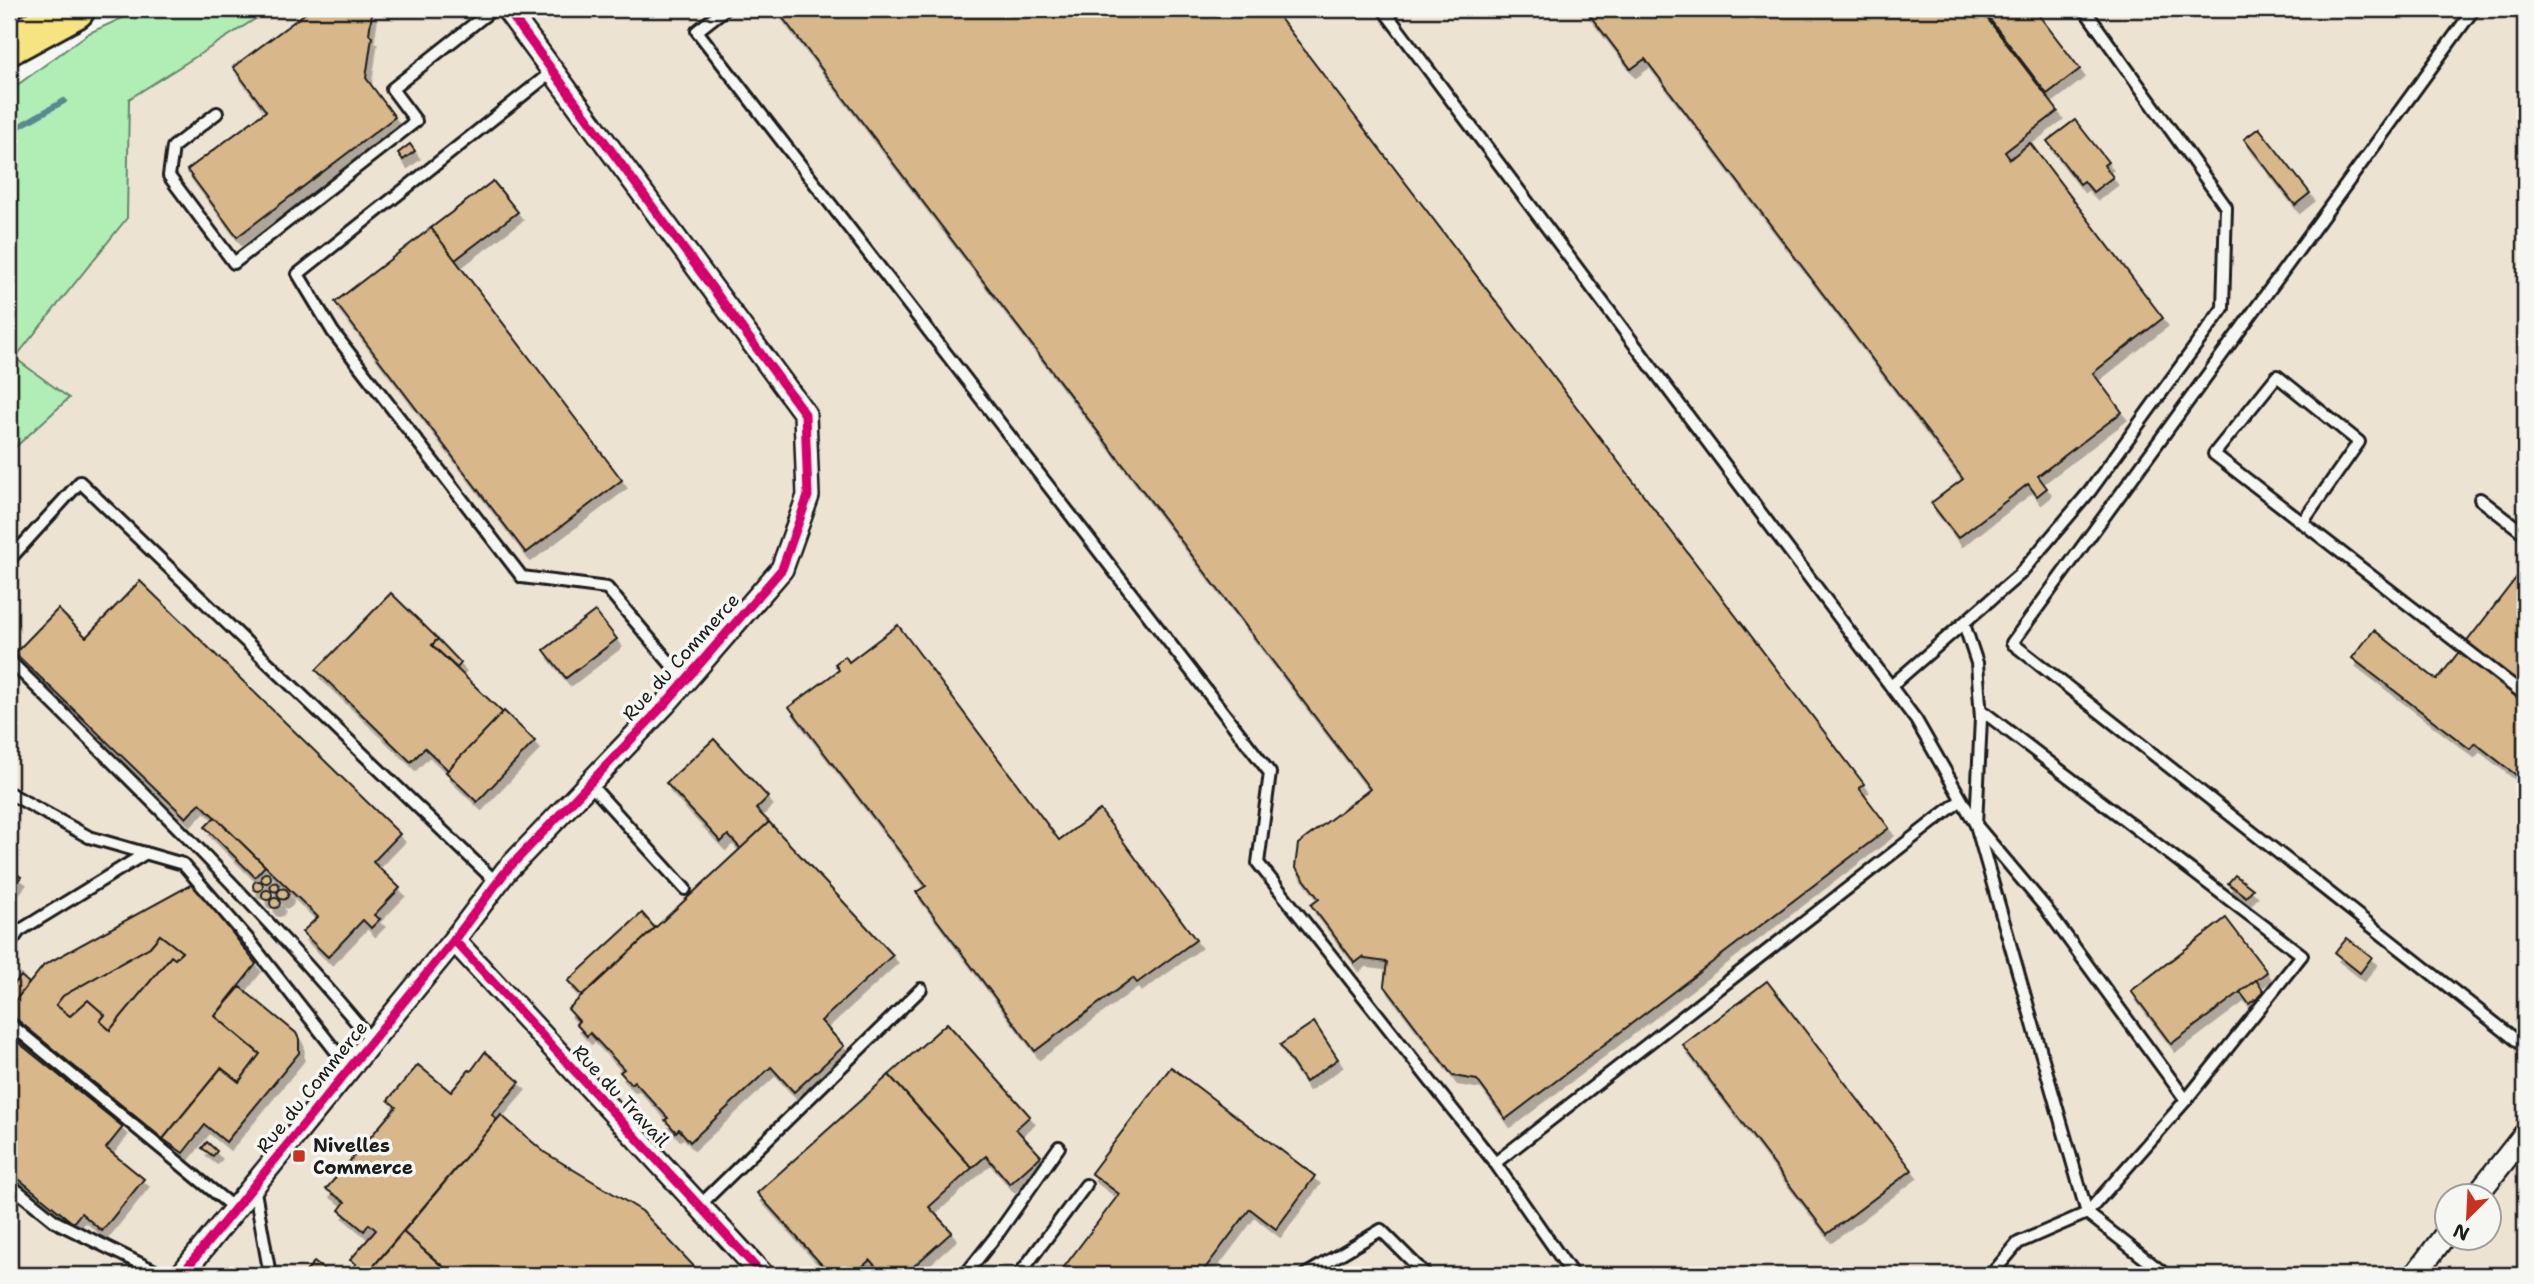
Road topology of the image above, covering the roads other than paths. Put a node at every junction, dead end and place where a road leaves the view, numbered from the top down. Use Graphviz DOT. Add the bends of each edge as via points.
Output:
graph roads {
  1 [pos="75,9"];
  2 [pos="492,9"];
  3 [pos="507,9"];
  4 [pos="725,9"];
  5 [pos="1383,9"];
  6 [pos="2084,9"];
  7 [pos="2474,9"];
  8 [pos="9,45"];
  9 [pos="553,71"];
  10 [pos="217,113"];
  11 [pos="2480,499"];
  12 [pos="2302,523"];
  13 [pos="2525,534"];
  14 [pos="9,560"];
  15 [pos="1964,624"];
  16 [pos="9,660"];
  17 [pos="685,681"];
  18 [pos="1891,686"];
  19 [pos="2525,695"];
  20 [pos="1981,710"];
  21 [pos="589,783"];
  22 [pos="9,793"];
  23 [pos="1961,800"];
  24 [pos="1976,825"];
  25 [pos="146,853"];
  26 [pos="497,883"];
  27 [pos="685,889"];
  28 [pos="454,940"];
  29 [pos="9,945"];
  30 [pos="921,989"];
  31 [pos="9,1023"];
  32 [pos="372,1041"];
  33 [pos="2525,1047"];
  34 [pos="349,1068"];
  35 [pos="2186,1100"];
  36 [pos="2525,1133"];
  37 [pos="1059,1147"];
  38 [pos="1494,1163"];
  39 [pos="2487,1182"];
  40 [pos="9,1184"];
  41 [pos="1086,1185"];
  42 [pos="254,1186"];
  43 [pos="699,1206"];
  44 [pos="235,1209"];
  45 [pos="2087,1213"];
  46 [pos="2432,1252"];
  47 [pos="163,1275"];
  48 [pos="181,1275"];
  49 [pos="270,1275"];
  50 [pos="763,1275"];
  51 [pos="965,1275"];
  52 [pos="1019,1275"];
  53 [pos="1305,1275"];
  54 [pos="1426,1275"];
  55 [pos="1573,1275"];
  56 [pos="1991,1275"];
  57 [pos="2166,1275"];
  58 [pos="2415,1275"];
  1 -- 8 [label="highway"];
  2 -- 10 [label="lane" via="392,89 416,121 234,263 169,176 173,147"];
  3 -- 9 [label="street, Rue du Commerce"];
  4 -- 38 [label="lane" via="697,31 1270,773 1258,863"];
  5 -- 18 [label="lane"];
  6 -- 15 [label="lane" via="2227,206 2224,308 2090,491 2019,575"];
  7 -- 33 [label="lane" via="2012,643"];
  9 -- 17 [label="street, Rue du Commerce" via="805,414 808,496 782,569"];
  9 -- 17 [label="lane" via="298,274 333,332 522,577 607,588"];
  11 -- 13 [label="lane"];
  12 -- 12 [label="lane" via="2359,442 2277,376 2214,454"];
  12 -- 19 [label="lane"];
  14 -- 26 [label="lane" via="79,482"];
  15 -- 18 [label="lane"];
  15 -- 20 [label="lane" via="1977,663"];
  16 -- 32 [label="lane" via="174,821 312,969"];
  17 -- 21 [label="street, Rue du Commerce"];
  18 -- 23 [label="lane" via="1916,720"];
  20 -- 24 [label="lane"];
  20 -- 35 [label="lane" via="2302,956"];
  21 -- 26 [label="street, Rue du Commerce"];
  21 -- 27 [label="lane"];
  22 -- 25 [label="lane" via="89,837"];
  23 -- 24 [label="lane"];
  23 -- 38 [label="lane"];
  24 -- 35 [label="lane" via="2045,907"];
  24 -- 45 [label="lane"];
  25 -- 29 [label="lane" via="19,932"];
  25 -- 34 [label="lane" via="183,864"];
  26 -- 28 [label="street, Rue du Commerce"];
  28 -- 32 [label="street, Rue du Commerce"];
  28 -- 43 [label="street, Rue du Travail"];
  30 -- 43 [label="lane"];
  31 -- 44 [label="lane"];
  32 -- 34 [label="street, Rue du Commerce"];
  34 -- 42 [label="street, Rue du Commerce"];
  35 -- 45 [label="lane"];
  36 -- 39 [label="street"];
  37 -- 51 [label="lane"];
  38 -- 55 [label="lane"];
  40 -- 47 [label="lane" via="56,1223"];
  41 -- 52 [label="lane"];
  42 -- 44 [label="street, Rue du Commerce"];
  42 -- 49 [label="lane"];
  43 -- 50 [label="street, Rue du Travail"];
  44 -- 48 [label="street, Rue du Commerce"];
  45 -- 56 [label="lane" via="2018,1243"];
  45 -- 57 [label="lane"];
  46 -- 58 [label="street"];
  53 -- 54 [label="lane" via="1381,1230"];
}
